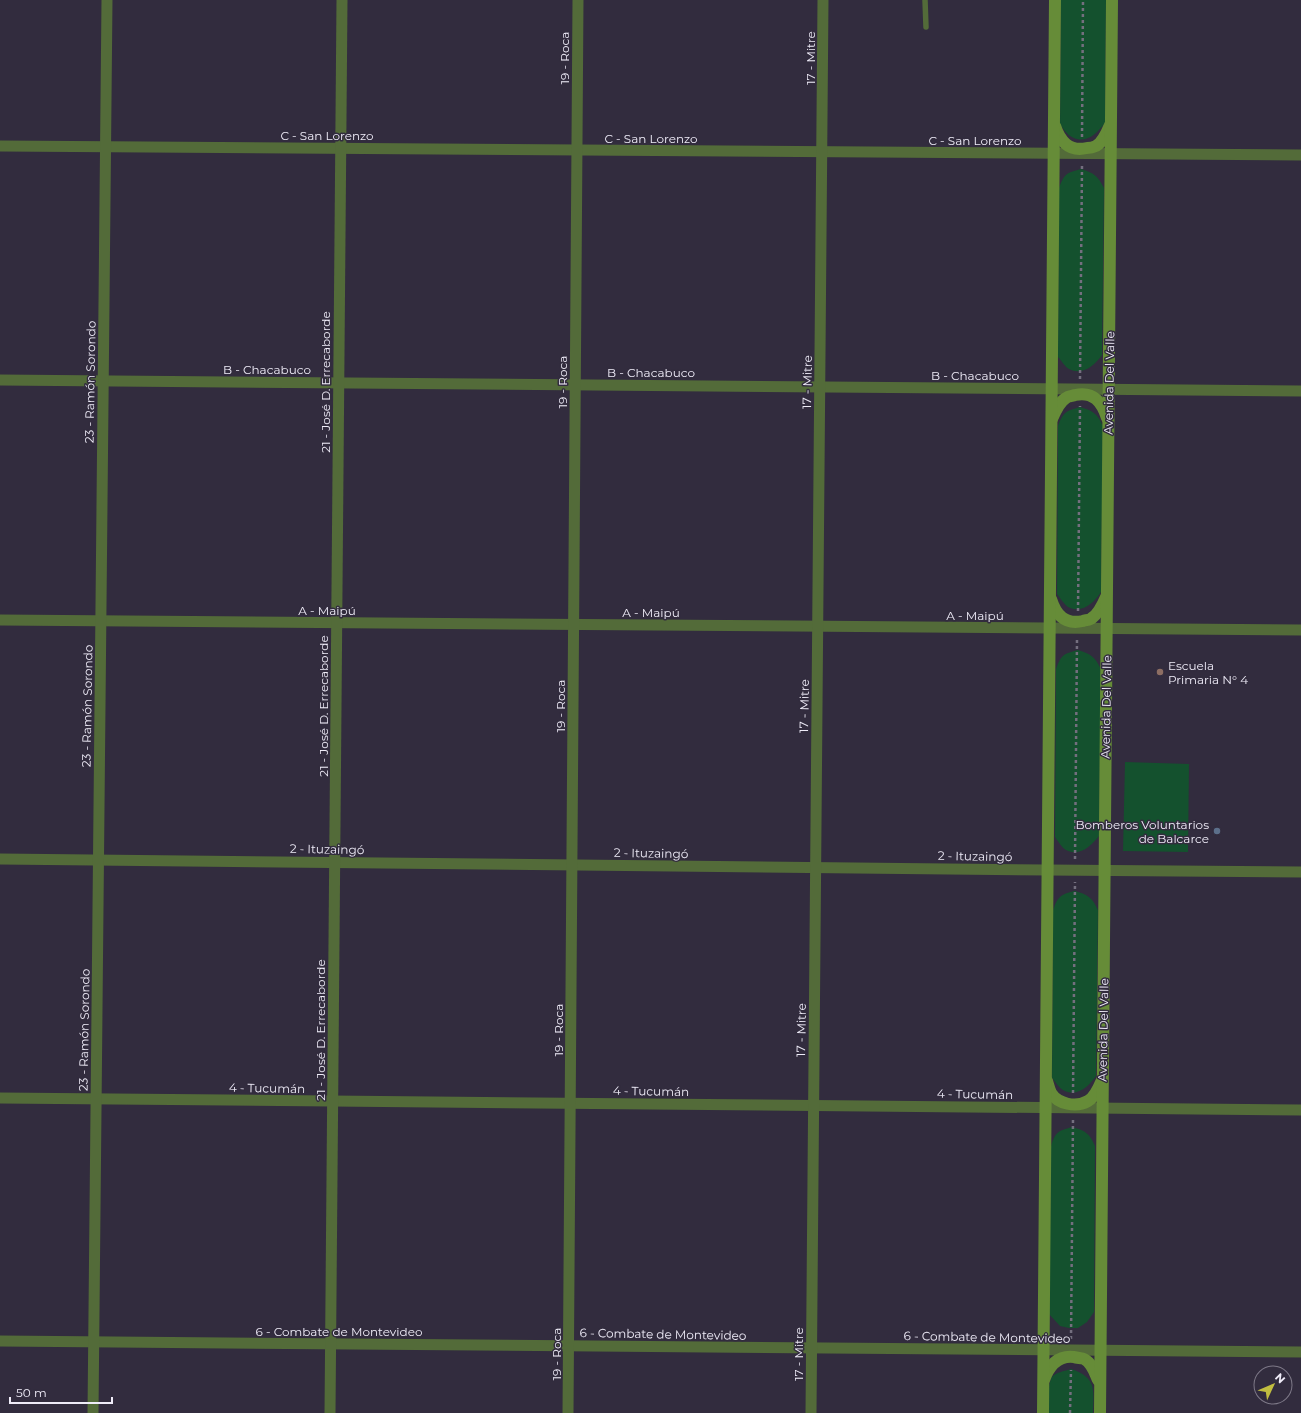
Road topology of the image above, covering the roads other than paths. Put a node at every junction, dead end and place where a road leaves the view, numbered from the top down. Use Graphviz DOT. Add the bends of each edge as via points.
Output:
graph roads {
  1 [pos="106,0"];
  2 [pos="342,0"];
  3 [pos="578,0"];
  4 [pos="823,0"];
  5 [pos="925,0"];
  6 [pos="1055,0"];
  7 [pos="1112,0"];
  8 [pos="926,27"];
  9 [pos="1053,121"];
  10 [pos="1111,123"];
  11 [pos="0,146"];
  12 [pos="105,146"];
  13 [pos="340,148"];
  14 [pos="576,150"];
  15 [pos="822,152"];
  16 [pos="1082,152"];
  17 [pos="1053,153"];
  18 [pos="1111,154"];
  19 [pos="1301,155"];
  20 [pos="0,380"];
  21 [pos="103,381"];
  22 [pos="338,383"];
  23 [pos="575,385"];
  24 [pos="820,387"];
  25 [pos="1051,389"];
  26 [pos="1109,389"];
  27 [pos="1301,391"];
  28 [pos="1080,392"];
  29 [pos="1051,421"];
  30 [pos="1108,422"];
  31 [pos="1049,594"];
  32 [pos="1107,596"];
  33 [pos="0,620"];
  34 [pos="101,621"];
  35 [pos="336,623"];
  36 [pos="573,624"];
  37 [pos="1078,625"];
  38 [pos="818,626"];
  39 [pos="1049,628"];
  40 [pos="1107,629"];
  41 [pos="1301,630"];
  42 [pos="0,858"];
  43 [pos="98,860"];
  44 [pos="335,862"];
  45 [pos="572,865"];
  46 [pos="816,868"];
  47 [pos="1047,870"];
  48 [pos="1104,871"];
  49 [pos="1301,872"];
  50 [pos="1045,1076"];
  51 [pos="1103,1078"];
  52 [pos="0,1098"];
  53 [pos="96,1099"];
  54 [pos="333,1101"];
  55 [pos="570,1104"];
  56 [pos="814,1106"];
  57 [pos="1073,1106"];
  58 [pos="1045,1108"];
  59 [pos="1102,1108"];
  60 [pos="1301,1110"];
  61 [pos="0,1341"];
  62 [pos="94,1342"];
  63 [pos="330,1344"];
  64 [pos="569,1346"];
  65 [pos="812,1348"];
  66 [pos="1043,1350"];
  67 [pos="1100,1350"];
  68 [pos="1301,1352"];
  69 [pos="1071,1353"];
  70 [pos="1043,1383"];
  71 [pos="1100,1385"];
  72 [pos="93,1413"];
  73 [pos="330,1413"];
  74 [pos="568,1413"];
  75 [pos="811,1413"];
  76 [pos="1043,1413"];
  77 [pos="1100,1413"];
  1 -- 12 [label="street, 23 - Ramón Sorondo"];
  2 -- 13 [label="street, 21 - José D. Errecaborde"];
  3 -- 14 [label="street, 19 - Roca"];
  4 -- 15 [label="street, 17 - Mitre"];
  5 -- 8 [label="lane"];
  6 -- 9 [label="street"];
  7 -- 10 [label="street, Avenida Del Valle"];
  9 -- 16 [label="street" via="1059,137 1069,147"];
  9 -- 17 [label="street"];
  10 -- 16 [label="street" via="1105,136 1096,146"];
  10 -- 18 [label="street, Avenida Del Valle"];
  11 -- 12 [label="street, C - San Lorenzo"];
  12 -- 13 [label="street, C - San Lorenzo"];
  12 -- 21 [label="street, 23 - Ramón Sorondo"];
  13 -- 14 [label="street, C - San Lorenzo"];
  13 -- 22 [label="street, 21 - José D. Errecaborde"];
  14 -- 15 [label="street, C - San Lorenzo"];
  14 -- 23 [label="street, 19 - Roca"];
  15 -- 17 [label="street, C - San Lorenzo"];
  15 -- 24 [label="street, 17 - Mitre"];
  16 -- 17 [label="street, C - San Lorenzo"];
  16 -- 18 [label="street, C - San Lorenzo"];
  17 -- 25 [label="street"];
  18 -- 19 [label="street, C - San Lorenzo"];
  18 -- 26 [label="street, Avenida Del Valle"];
  20 -- 21 [label="street, B - Chacabuco"];
  21 -- 22 [label="street, B - Chacabuco"];
  21 -- 34 [label="street, 23 - Ramón Sorondo"];
  22 -- 23 [label="street, B - Chacabuco"];
  22 -- 35 [label="street, 21 - José D. Errecaborde"];
  23 -- 24 [label="street, B - Chacabuco"];
  23 -- 36 [label="street, 19 - Roca"];
  24 -- 25 [label="street, B - Chacabuco"];
  24 -- 38 [label="street, 17 - Mitre"];
  25 -- 28 [label="street, B - Chacabuco"];
  25 -- 29 [label="street"];
  26 -- 27 [label="street, B - Chacabuco"];
  26 -- 28 [label="street, B - Chacabuco"];
  26 -- 30 [label="street, Avenida Del Valle"];
  28 -- 29 [label="street" via="1066,397"];
  28 -- 30 [label="street" via="1093,396 1103,406"];
  29 -- 31 [label="street"];
  30 -- 32 [label="street, Avenida Del Valle"];
  31 -- 37 [label="street" via="1054,610 1064,620"];
  31 -- 39 [label="street"];
  32 -- 37 [label="street" via="1092,618"];
  32 -- 40 [label="street, Avenida Del Valle"];
  33 -- 34 [label="street, A - Maipú"];
  34 -- 35 [label="street, A - Maipú"];
  34 -- 43 [label="street, 23 - Ramón Sorondo"];
  35 -- 36 [label="street, A - Maipú"];
  35 -- 44 [label="street, 21 - José D. Errecaborde"];
  36 -- 38 [label="street, A - Maipú"];
  36 -- 45 [label="street, 19 - Roca"];
  37 -- 39 [label="street, A - Maipú"];
  37 -- 40 [label="street, A - Maipú"];
  38 -- 39 [label="street, A - Maipú"];
  38 -- 46 [label="street, 17 - Mitre"];
  39 -- 47 [label="street"];
  40 -- 41 [label="street, A - Maipú"];
  40 -- 48 [label="street, Avenida Del Valle"];
  42 -- 43 [label="street, 2 - Ituzaingó"];
  43 -- 44 [label="street, 2 - Ituzaingó"];
  43 -- 53 [label="street, 23 - Ramón Sorondo"];
  44 -- 45 [label="street, 2 - Ituzaingó"];
  44 -- 54 [label="street, 21 - José D. Errecaborde"];
  45 -- 46 [label="street, 2 - Ituzaingó"];
  45 -- 55 [label="street, 19 - Roca"];
  46 -- 47 [label="street, 2 - Ituzaingó"];
  46 -- 56 [label="street, 17 - Mitre"];
  47 -- 48 [label="street, 2 - Ituzaingó"];
  47 -- 50 [label="street"];
  48 -- 49 [label="street, 2 - Ituzaingó"];
  48 -- 51 [label="street, Avenida Del Valle"];
  50 -- 57 [label="street" via="1051,1092 1060,1102"];
  50 -- 58 [label="street"];
  51 -- 57 [label="street" via="1097,1091 1088,1101"];
  51 -- 59 [label="street, Avenida Del Valle"];
  52 -- 53 [label="street, 4 - Tucumán"];
  53 -- 54 [label="street, 4 - Tucumán"];
  53 -- 62 [label="street, 23 - Ramón Sorondo"];
  54 -- 55 [label="street, 4 - Tucumán"];
  54 -- 63 [label="street, 21 - José D. Errecaborde"];
  55 -- 56 [label="street, 4 - Tucumán"];
  55 -- 64 [label="street, 19 - Roca"];
  56 -- 58 [label="street, 4 - Tucumán"];
  56 -- 65 [label="street, 17 - Mitre"];
  57 -- 58 [label="street, 4 - Tucumán"];
  57 -- 59 [label="street, 4 - Tucumán"];
  58 -- 66 [label="street"];
  59 -- 60 [label="street, 4 - Tucumán"];
  59 -- 67 [label="street, Avenida Del Valle"];
  61 -- 62 [label="street, 6 - Combate de Montevideo"];
  62 -- 63 [label="street, 6 - Combate de Montevideo"];
  62 -- 72 [label="street, 23 - Ramón Sorondo"];
  63 -- 64 [label="street, 6 - Combate de Montevideo"];
  63 -- 73 [label="street, 21 - José D. Errecaborde"];
  64 -- 65 [label="street, 6 - Combate de Montevideo"];
  64 -- 74 [label="street, 19 - Roca"];
  65 -- 66 [label="street, 6 - Combate de Montevideo"];
  65 -- 75 [label="street, 17 - Mitre"];
  66 -- 69 [label="street, 6 - Combate de Montevideo"];
  66 -- 70 [label="street"];
  67 -- 68 [label="street, 6 - Combate de Montevideo"];
  67 -- 69 [label="street, 6 - Combate de Montevideo"];
  67 -- 71 [label="street, Avenida Del Valle"];
  69 -- 70 [label="street" via="1056,1360 1048,1370"];
  69 -- 71 [label="street" via="1084,1359 1094,1369"];
  70 -- 76 [label="street"];
  71 -- 77 [label="street, Avenida Del Valle"];
}
